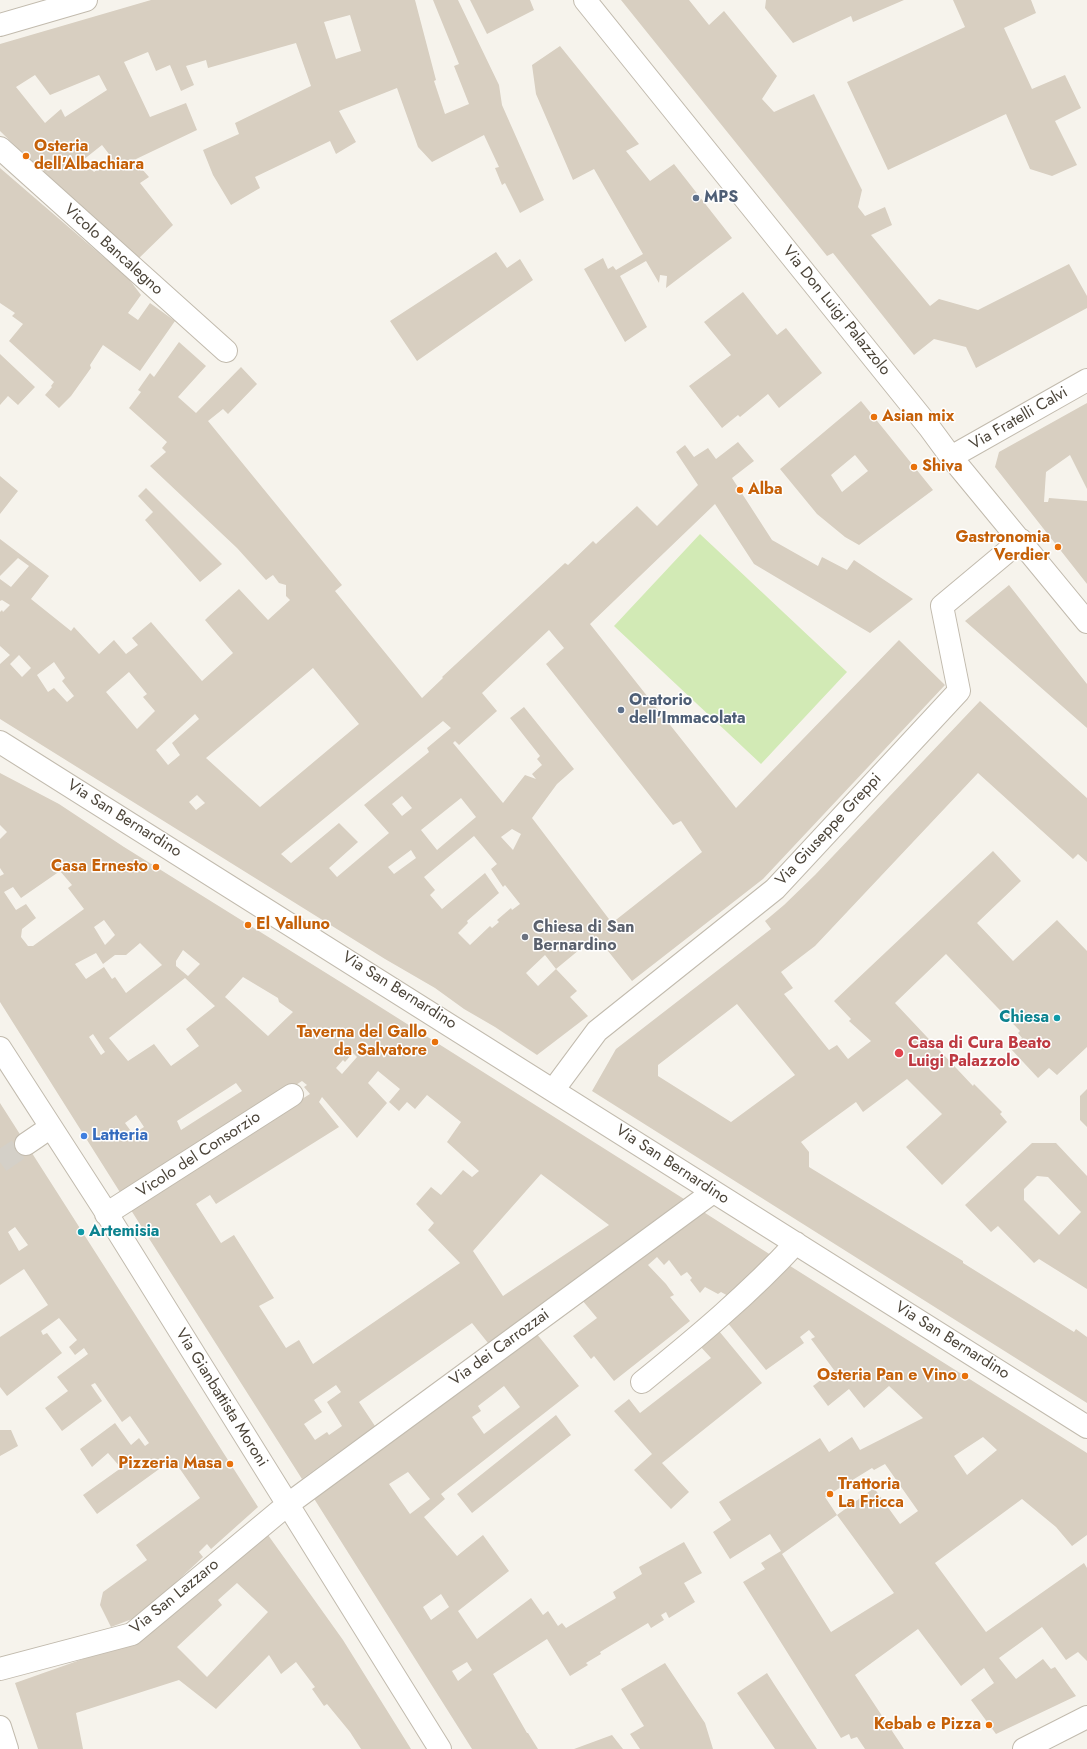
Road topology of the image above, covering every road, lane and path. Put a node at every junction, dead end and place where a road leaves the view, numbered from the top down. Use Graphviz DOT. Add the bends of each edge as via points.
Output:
graph roads {
  1 [pos="86,0"];
  2 [pos="585,0"];
  3 [pos="0,25"];
  4 [pos="0,148"];
  5 [pos="226,352"];
  6 [pos="1087,380"];
  7 [pos="951,457"];
  8 [pos="1021,540"];
  9 [pos="1087,622"];
  10 [pos="0,742"];
  11 [pos="0,1048"];
  12 [pos="554,1089"];
  13 [pos="292,1095"];
  14 [pos="51,1127"];
  15 [pos="26,1144"];
  16 [pos="713,1192"];
  17 [pos="106,1214"];
  18 [pos="796,1243"];
  19 [pos="642,1382"];
  20 [pos="1087,1427"];
  21 [pos="287,1504"];
  22 [pos="0,1669"];
  23 [pos="1087,1717"];
  24 [pos="0,1727"];
  25 [pos="7,1749"];
  26 [pos="440,1749"];
  27 [pos="1024,1749"];
  1 -- 3 [label="street"];
  2 -- 7 [label="street, Via Don Luigi Palazzolo"];
  4 -- 5 [label="street, Vicolo Bancalegno"];
  6 -- 7 [label="street, Via Fratelli Calvi"];
  7 -- 8 [label="street, Via Don Luigi Palazzolo"];
  8 -- 9 [label="street, Via Don Luigi Palazzolo"];
  8 -- 12 [label="street, Via Giuseppe Greppi" via="942,606 959,691 775,889 597,1031"];
  10 -- 12 [label="street, Via San Bernardino"];
  11 -- 14 [label="street, Via Gianbattista Moroni"];
  12 -- 16 [label="street, Via San Bernardino"];
  13 -- 17 [label="street, Vicolo del Consorzio"];
  14 -- 15 [label="street"];
  14 -- 17 [label="street, Via Gianbattista Moroni"];
  16 -- 18 [label="street, Via San Bernardino"];
  16 -- 21 [label="street, Via dei Carrozzai"];
  17 -- 21 [label="street, Via Gianbattista Moroni"];
  18 -- 19 [label="street" via="710,1327"];
  18 -- 20 [label="street, Via San Bernardino"];
  21 -- 22 [label="street, Via San Lazzaro" via="132,1634"];
  21 -- 26 [label="street, Via Gianbattista Moroni"];
  23 -- 27 [label="street"];
  24 -- 25 [label="street"];
}
